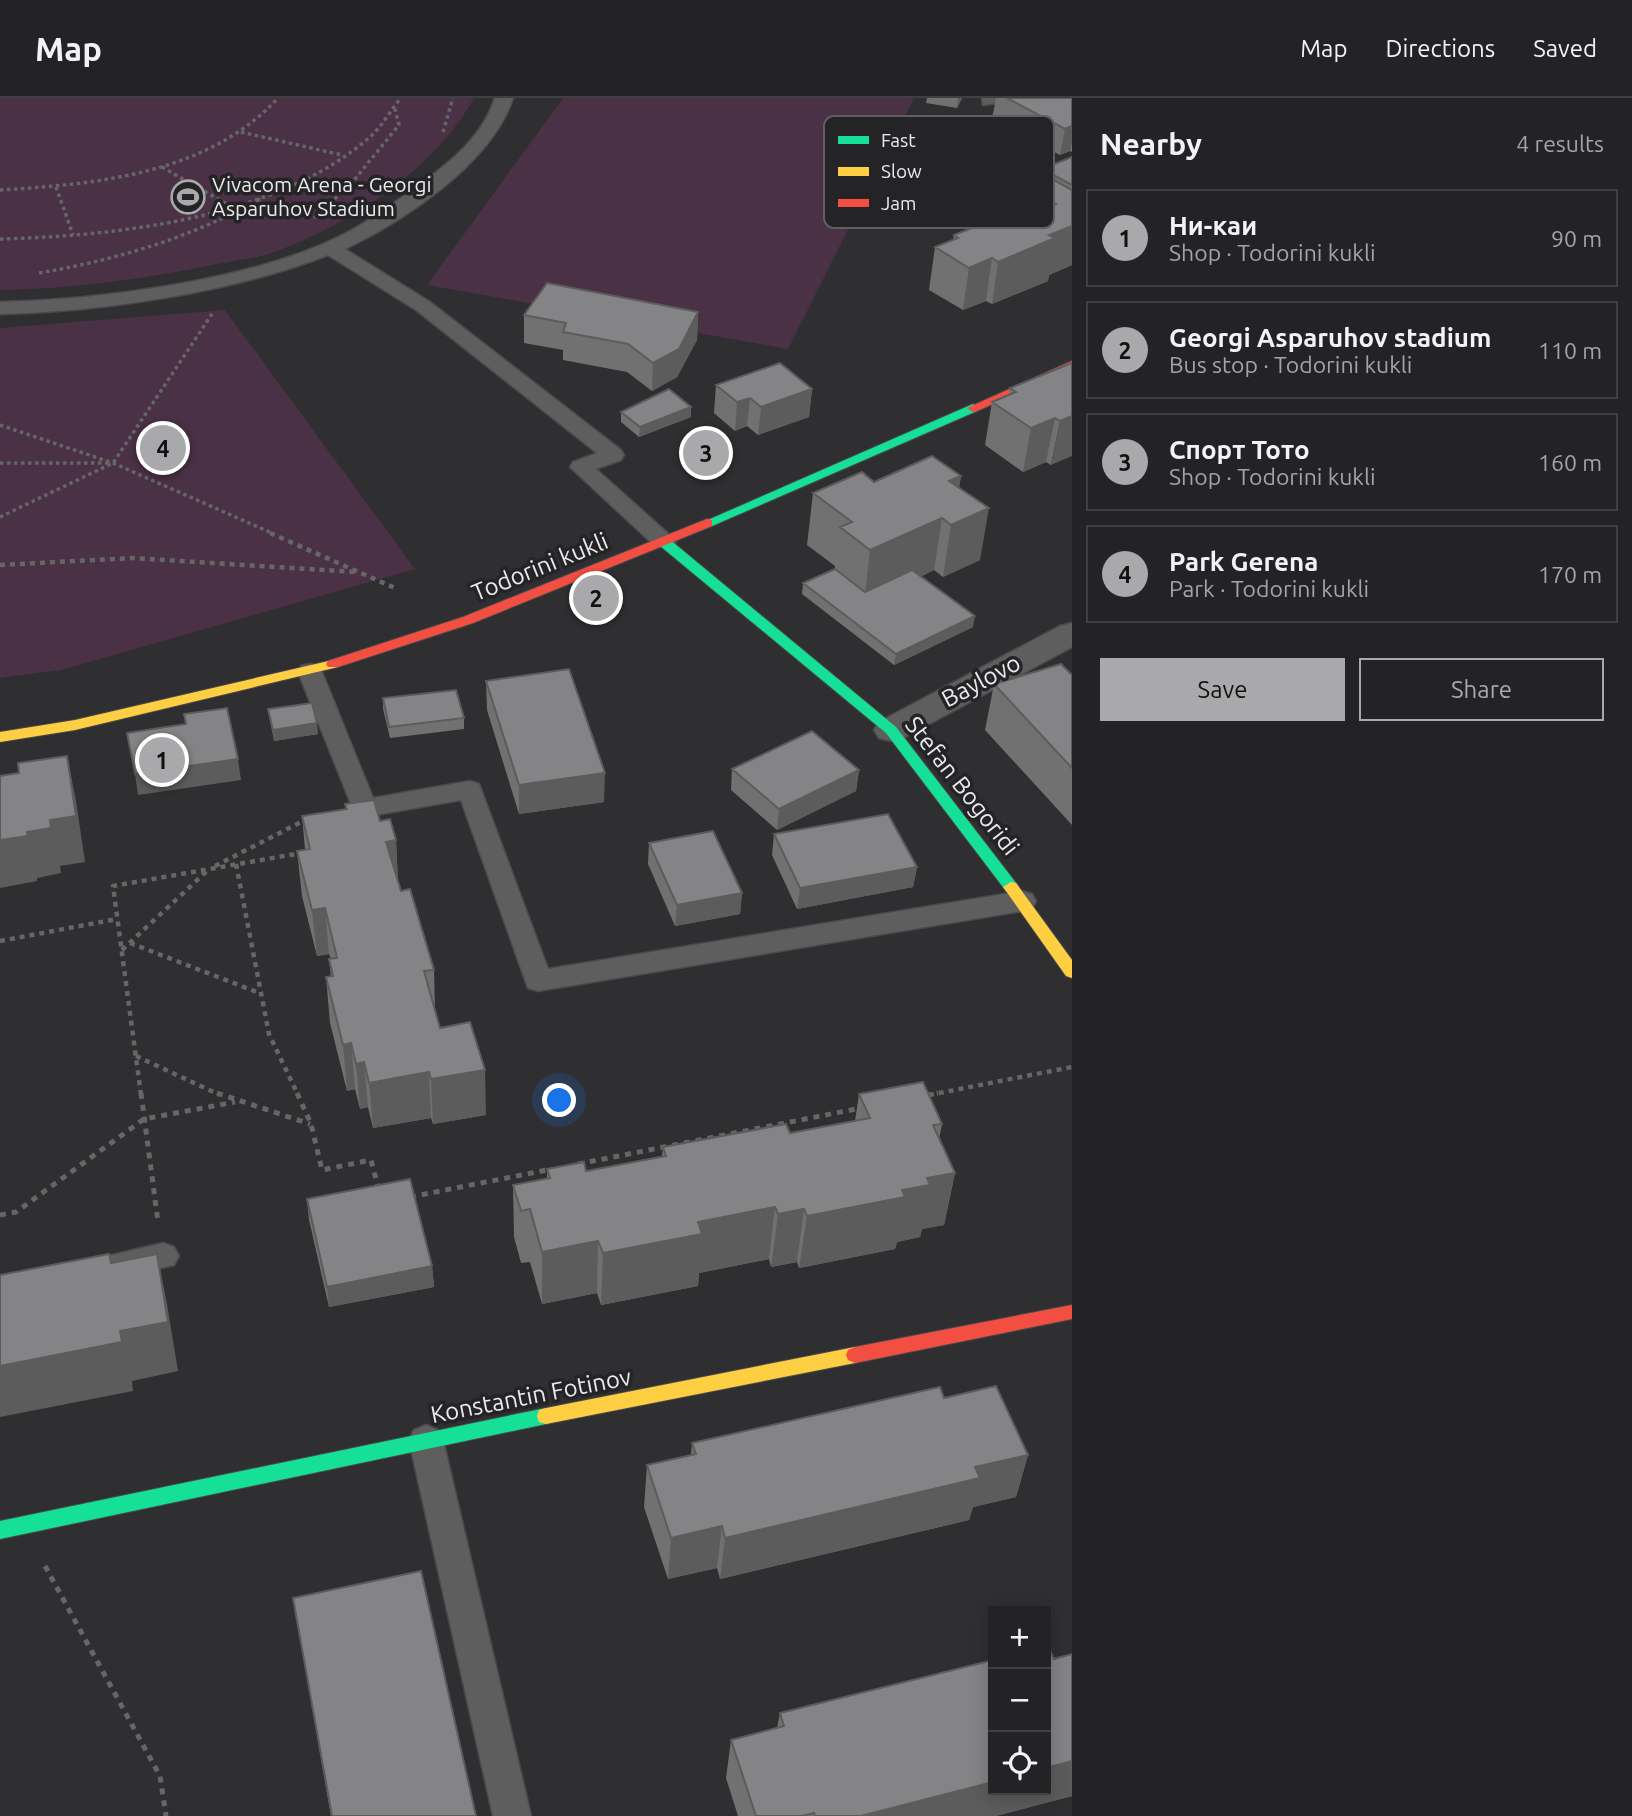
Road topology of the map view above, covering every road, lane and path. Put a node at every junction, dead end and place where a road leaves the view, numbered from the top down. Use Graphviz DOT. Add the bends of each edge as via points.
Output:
graph roads {
  1 [pos="278,98"];
  2 [pos="401,98"];
  3 [pos="504,98"];
  4 [pos="395,109"];
  5 [pos="241,131"];
  6 [pos="343,156"];
  7 [pos="162,167"];
  8 [pos="57,187"];
  9 [pos="0,190"];
  10 [pos="272,192"];
  11 [pos="230,205"];
  12 [pos="305,225"];
  13 [pos="73,235"];
  14 [pos="0,239"];
  15 [pos="330,248"];
  16 [pos="26,275"];
  17 [pos="235,279"];
  18 [pos="0,308"];
  19 [pos="1072,365"];
  20 [pos="0,425"];
  21 [pos="0,463"];
  22 [pos="113,463"];
  23 [pos="0,517"];
  24 [pos="664,542"];
  25 [pos="0,565"];
  26 [pos="359,572"];
  27 [pos="395,588"];
  28 [pos="1072,633"];
  29 [pos="310,672"];
  30 [pos="891,730"];
  31 [pos="0,737"];
  32 [pos="364,808"];
  33 [pos="304,852"];
  34 [pos="236,864"];
  35 [pos="209,869"];
  36 [pos="1022,901"];
  37 [pos="117,919"];
  38 [pos="0,941"];
  39 [pos="130,943"];
  40 [pos="121,951"];
  41 [pos="1072,972"];
  42 [pos="262,994"];
  43 [pos="136,1056"];
  44 [pos="1072,1067"];
  45 [pos="923,1096"];
  46 [pos="235,1102"];
  47 [pos="869,1107"];
  48 [pos="144,1119"];
  49 [pos="311,1125"];
  50 [pos="572,1165"];
  51 [pos="558,1168"];
  52 [pos="396,1200"];
  53 [pos="383,1203"];
  54 [pos="0,1215"];
  55 [pos="163,1256"];
  56 [pos="95,1269"];
  57 [pos="1072,1312"];
  58 [pos="426,1440"];
  59 [pos="23,1525"];
  60 [pos="0,1530"];
  61 [pos="166,1816"];
  62 [pos="512,1816"];
  1 -- 5 [label="path" via="268,113"];
  2 -- 4 [label="path"];
  3 -- 15 [label="lane" via="481,141 453,168"];
  4 -- 6 [label="path" via="365,142"];
  4 -- 12 [label="path" via="399,125 350,185"];
  5 -- 6 [label="path"];
  5 -- 7 [label="path" via="209,150"];
  6 -- 10 [label="path"];
  7 -- 8 [label="path"];
  7 -- 11 [label="path"];
  8 -- 9 [label="path"];
  8 -- 13 [label="path"];
  10 -- 11 [label="path"];
  10 -- 16 [label="path" via="175,242 104,263"];
  11 -- 13 [label="path" via="121,231"];
  13 -- 14 [label="path"];
  15 -- 17 [label="lane"];
  15 -- 24 [label="lane" via="424,306 613,456 581,467"];
  17 -- 18 [label="lane" via="93,302"];
  17 -- 22 [label="path"];
  19 -- 24 [label="street, Todorini kukli"];
  20 -- 22 [label="path"];
  21 -- 22 [label="path"];
  22 -- 23 [label="path"];
  22 -- 26 [label="path"];
  24 -- 29 [label="street, Todorini kukli" via="468,621"];
  24 -- 30 [label="street, Stefan Bogoridi"];
  25 -- 26 [label="path" via="132,558"];
  26 -- 27 [label="path"];
  28 -- 30 [label="street, Baylovo"];
  29 -- 31 [label="street, Todorini kukli" via="75,725"];
  29 -- 32 [label="lane"];
  30 -- 36 [label="street, Stefan Bogoridi"];
  32 -- 35 [label="path" via="308,819"];
  32 -- 36 [label="lane" via="470,790 538,981"];
  33 -- 34 [label="path"];
  34 -- 35 [label="path"];
  34 -- 42 [label="path"];
  35 -- 37 [label="path" via="113,886"];
  35 -- 39 [label="path"];
  36 -- 41 [label="street, Stefan Bogoridi"];
  37 -- 38 [label="path"];
  37 -- 40 [label="path"];
  39 -- 40 [label="path"];
  39 -- 42 [label="path"];
  40 -- 43 [label="path"];
  42 -- 49 [label="path" via="269,1034"];
  43 -- 46 [label="path"];
  43 -- 48 [label="path"];
  44 -- 45 [label="path"];
  46 -- 48 [label="path"];
  46 -- 49 [label="path"];
  47 -- 50 [label="path"];
  48 -- 54 [label="path" via="16,1212"];
  48 -- 55 [label="path"];
  49 -- 53 [label="path" via="322,1170 372,1160"];
  51 -- 52 [label="path"];
  55 -- 56 [label="lane"];
  57 -- 58 [label="street, Konstantin Fotinov"];
  58 -- 59 [label="street, Konstantin Fotinov"];
  58 -- 62 [label="lane"];
  59 -- 60 [label="street, Konstantin Fotinov"];
  59 -- 61 [label="path" via="160,1776"];
}
